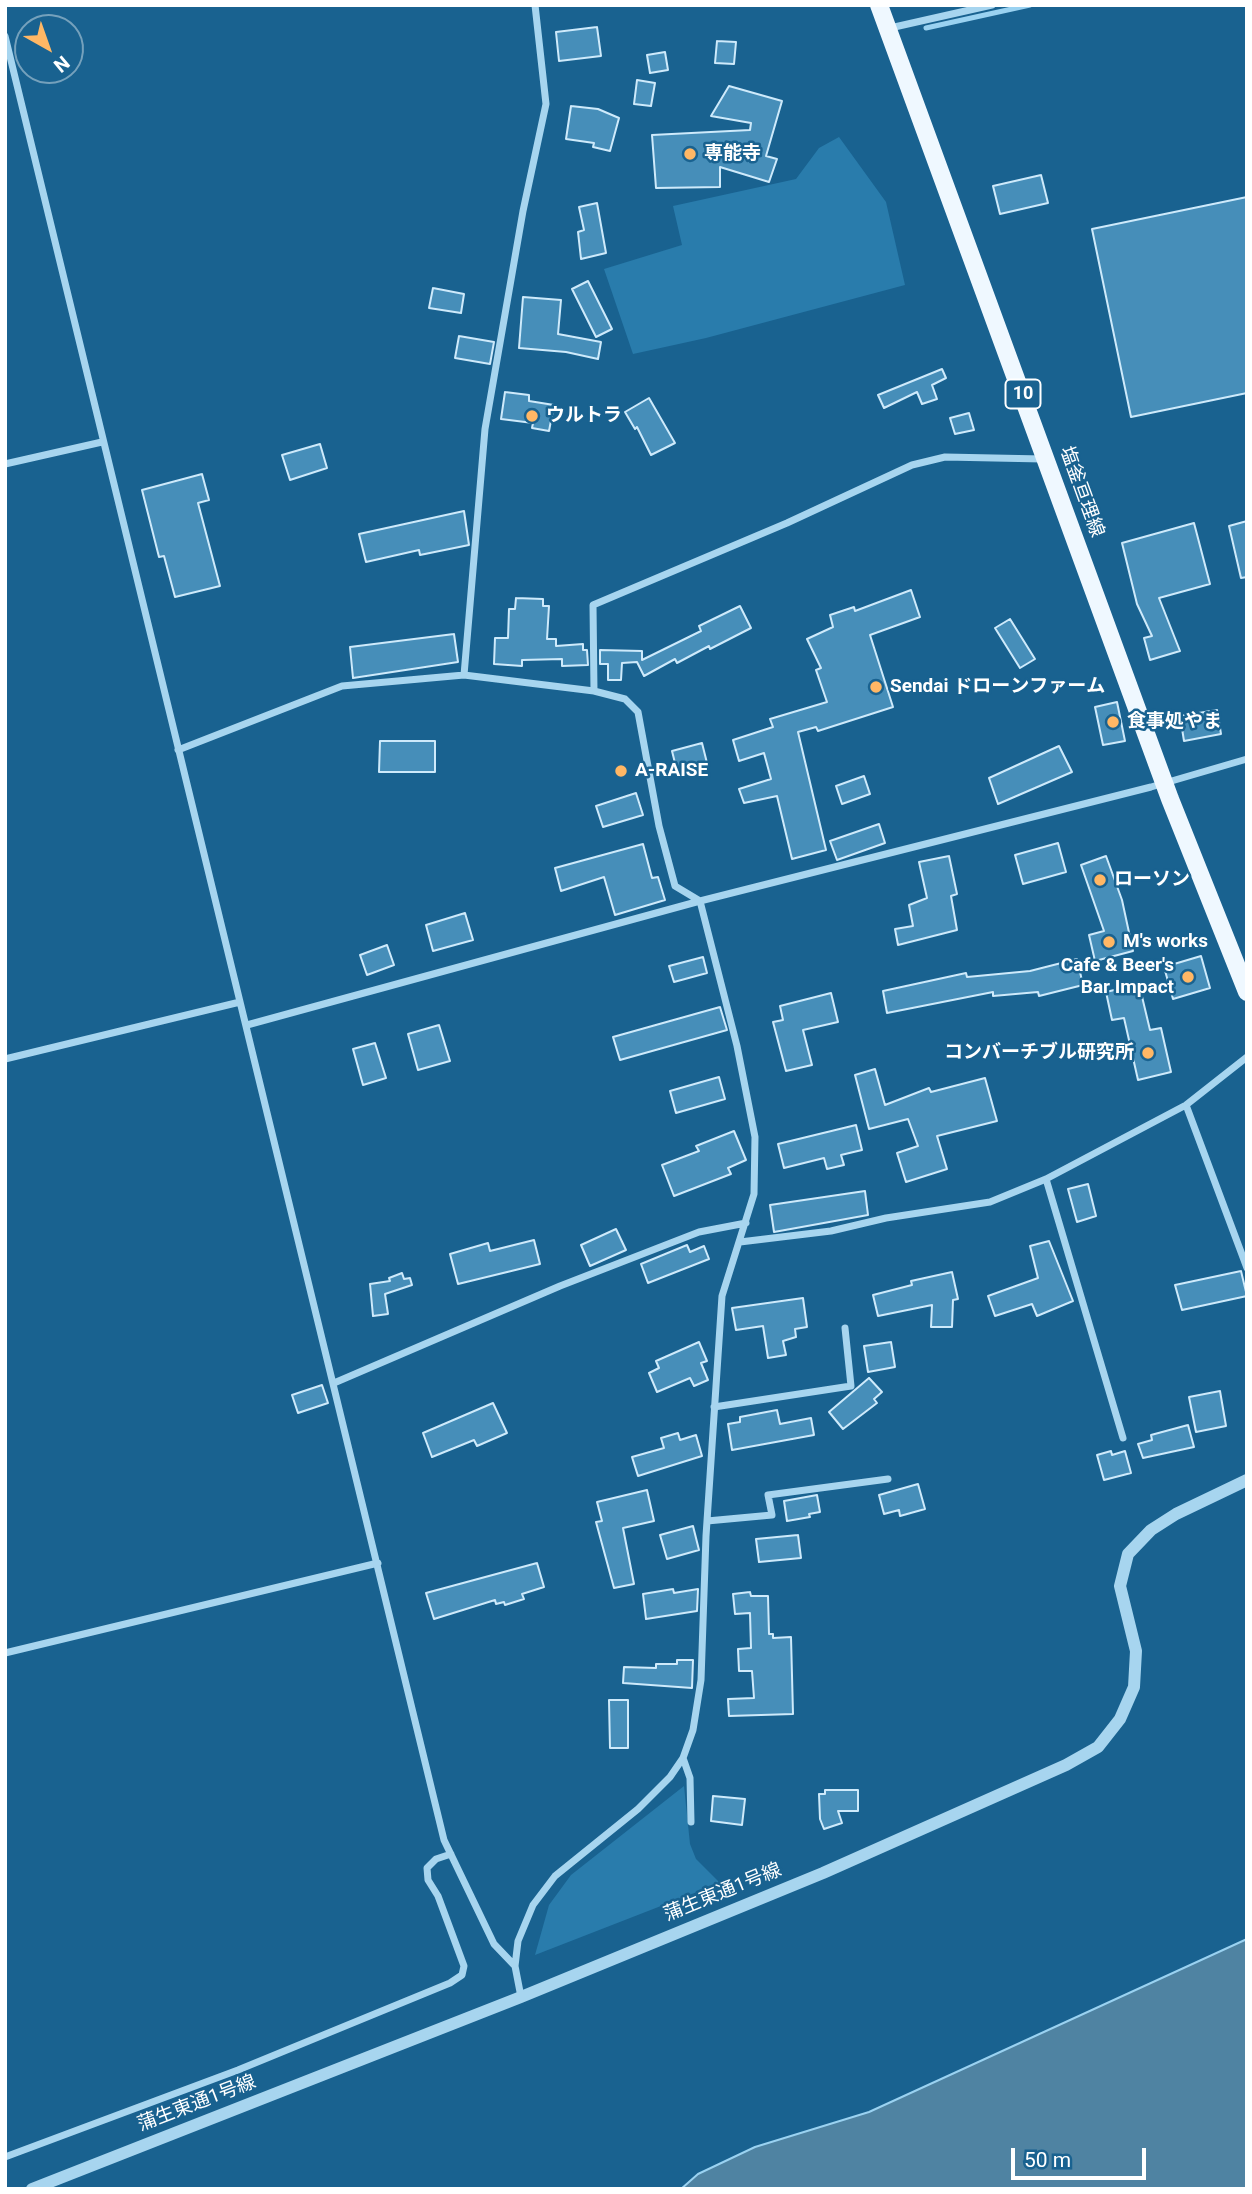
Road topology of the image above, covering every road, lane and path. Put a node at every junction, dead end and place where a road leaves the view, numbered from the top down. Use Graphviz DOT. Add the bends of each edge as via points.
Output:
graph roads {
  1 [pos="535,5"];
  2 [pos="879,5"];
  3 [pos="992,5"];
  4 [pos="889,29"];
  5 [pos="5,36"];
  6 [pos="102,442"];
  7 [pos="1047,459"];
  8 [pos="5,464"];
  9 [pos="464,675"];
  10 [pos="594,691"];
  11 [pos="178,750"];
  12 [pos="1247,759"];
  13 [pos="1165,783"];
  14 [pos="700,901"];
  15 [pos="1247,992"];
  16 [pos="240,1002"];
  17 [pos="247,1025"];
  18 [pos="1247,1057"];
  19 [pos="5,1059"];
  20 [pos="1186,1105"];
  21 [pos="1046,1179"];
  22 [pos="746,1223"];
  23 [pos="740,1242"];
  24 [pos="1247,1268"];
  25 [pos="845,1328"];
  26 [pos="334,1383"];
  27 [pos="714,1407"];
  28 [pos="1123,1438"];
  29 [pos="888,1479"];
  30 [pos="1247,1480"];
  31 [pos="707,1521"];
  32 [pos="378,1563"];
  33 [pos="5,1654"];
  34 [pos="683,1758"];
  35 [pos="691,1822"];
  36 [pos="451,1854"];
  37 [pos="515,1966"];
  38 [pos="521,1997"];
  39 [pos="5,2157"];
  40 [pos="32,2189"];
  1 -- 9 [label="street" via="546,104 485,429"];
  2 -- 4 [label="main road, 塩釜亘理線 / 10"];
  3 -- 4 [label="street"];
  4 -- 7 [label="main road, 塩釜亘理線 / 10"];
  5 -- 6 [label="street"];
  6 -- 8 [label="street"];
  6 -- 11 [label="street"];
  7 -- 10 [label="street" via="945,457 912,465 593,605"];
  7 -- 13 [label="main road, 塩釜亘理線 / 10"];
  9 -- 10 [label="street"];
  9 -- 11 [label="street" via="342,686"];
  10 -- 14 [label="street" via="625,699 638,712 675,886"];
  11 -- 16 [label="street"];
  12 -- 13 [label="street"];
  13 -- 14 [label="street"];
  13 -- 15 [label="main road, 塩釜亘理線 / 10"];
  14 -- 17 [label="street"];
  14 -- 22 [label="street" via="737,1046 754,1137 754,1194"];
  16 -- 17 [label="street"];
  16 -- 19 [label="street"];
  17 -- 26 [label="street"];
  18 -- 20 [label="street"];
  20 -- 21 [label="street"];
  20 -- 24 [label="street"];
  21 -- 23 [label="street" via="990,1202 831,1231"];
  21 -- 28 [label="street"];
  22 -- 23 [label="street"];
  22 -- 26 [label="street" via="699,1231"];
  23 -- 27 [label="street" via="722,1296"];
  25 -- 27 [label="street" via="851,1386"];
  26 -- 32 [label="street"];
  27 -- 31 [label="street"];
  29 -- 31 [label="street" via="768,1495 772,1515"];
  30 -- 38 [label="street, 蒲生東通1号線" via="1176,1514 1151,1530 1128,1554 1120,1586 1136,1651 1134,1687 1120,1719 1098,1747 823,1873"];
  31 -- 34 [label="street" via="701,1680"];
  32 -- 33 [label="street"];
  32 -- 36 [label="street"];
  34 -- 35 [label="street" via="690,1778"];
  34 -- 37 [label="street" via="638,1809 555,1876 533,1905 518,1941"];
  36 -- 37 [label="street" via="494,1944"];
  36 -- 39 [label="street" via="427,1868 428,1880 464,1966 462,1975 238,2070"];
  37 -- 38 [label="street"];
  38 -- 40 [label="street, 蒲生東通1号線"];
}
